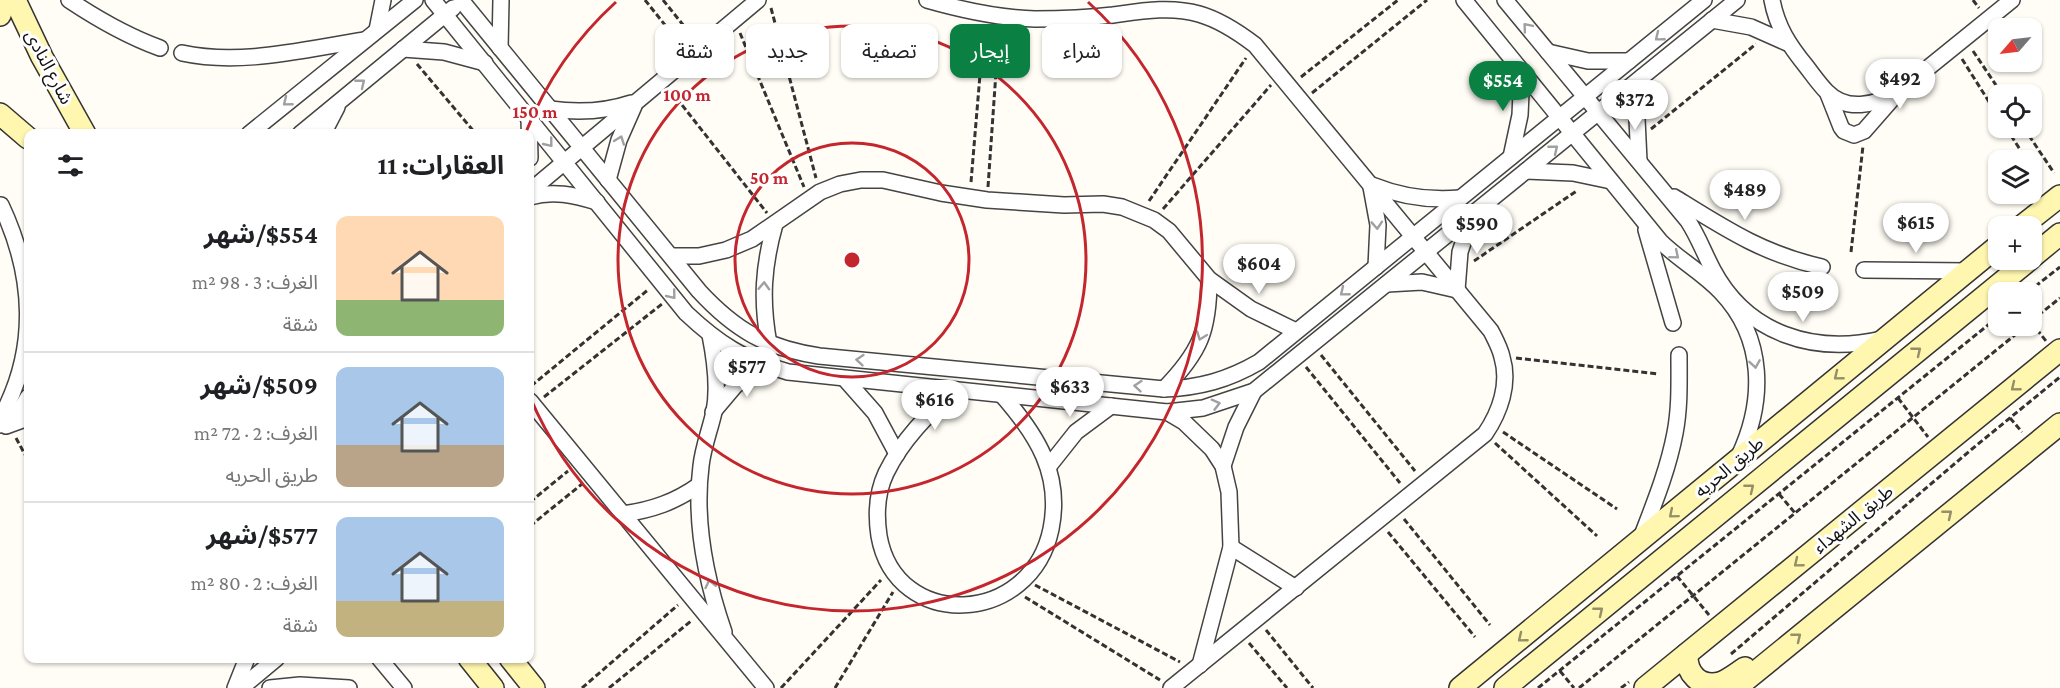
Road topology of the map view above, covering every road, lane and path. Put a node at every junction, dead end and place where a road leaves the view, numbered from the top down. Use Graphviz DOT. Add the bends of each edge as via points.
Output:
graph roads {
  1 [pos="5,0"];
  2 [pos="15,0"];
  3 [pos="69,0"];
  4 [pos="383,0"];
  5 [pos="415,0"];
  6 [pos="433,0"];
  7 [pos="461,0"];
  8 [pos="501,0"];
  9 [pos="645,0"];
  10 [pos="663,0"];
  11 [pos="758,0"];
  12 [pos="769,0"];
  13 [pos="927,0"];
  14 [pos="1398,0"];
  15 [pos="1427,0"];
  16 [pos="1464,0"];
  17 [pos="1505,0"];
  18 [pos="1737,0"];
  19 [pos="1772,0"];
  20 [pos="2012,0"];
  21 [pos="1703,1"];
  22 [pos="445,14"];
  23 [pos="992,14"];
  24 [pos="0,15"];
  25 [pos="734,20"];
  26 [pos="1712,20"];
  27 [pos="669,24"];
  28 [pos="678,24"];
  29 [pos="729,24"];
  30 [pos="377,30"];
  31 [pos="1769,34"];
  32 [pos="365,40"];
  33 [pos="1787,43"];
  34 [pos="1959,43"];
  35 [pos="1255,45"];
  36 [pos="160,48"];
  37 [pos="500,48"];
  38 [pos="403,49"];
  39 [pos="1548,52"];
  40 [pos="182,53"];
  41 [pos="1629,62"];
  42 [pos="484,63"];
  43 [pos="1522,71"];
  44 [pos="1642,77"];
  45 [pos="664,78"];
  46 [pos="662,80"];
  47 [pos="1284,81"];
  48 [pos="1994,84"];
  49 [pos="1897,93"];
  50 [pos="1828,94"];
  51 [pos="1585,97"];
  52 [pos="1988,97"];
  53 [pos="342,99"];
  54 [pos="637,101"];
  55 [pos="1301,101"];
  56 [pos="550,109"];
  57 [pos="1598,113"];
  58 [pos="0,114"];
  59 [pos="529,118"];
  60 [pos="1560,118"];
  61 [pos="82,129"];
  62 [pos="255,129"];
  63 [pos="306,129"];
  64 [pos="326,129"];
  65 [pos="472,129"];
  66 [pos="529,129"];
  67 [pos="1864,131"];
  68 [pos="1573,134"];
  69 [pos="24,135"];
  70 [pos="2031,138"];
  71 [pos="1637,140"];
  72 [pos="581,147"];
  73 [pos="1511,157"];
  74 [pos="1639,161"];
  75 [pos="564,162"];
  76 [pos="1526,171"];
  77 [pos="2054,174"];
  78 [pos="1604,179"];
  79 [pos="608,180"];
  80 [pos="1370,184"];
  81 [pos="534,188"];
  82 [pos="1663,190"];
  83 [pos="534,196"];
  84 [pos="814,196"];
  85 [pos="2060,196"];
  86 [pos="970,198"];
  87 [pos="1460,198"];
  88 [pos="987,200"];
  89 [pos="597,202"];
  90 [pos="0,204"];
  91 [pos="1472,215"];
  92 [pos="1148,216"];
  93 [pos="2035,216"];
  94 [pos="1644,221"];
  95 [pos="775,224"];
  96 [pos="24,233"];
  97 [pos="2060,234"];
  98 [pos="1413,236"];
  99 [pos="2042,249"];
  100 [pos="1426,252"];
  101 [pos="1851,252"];
  102 [pos="1988,254"];
  103 [pos="670,256"];
  104 [pos="1376,267"];
  105 [pos="1822,267"];
  106 [pos="2060,267"];
  107 [pos="24,270"];
  108 [pos="1864,270"];
  109 [pos="2016,270"];
  110 [pos="1968,271"];
  111 [pos="1457,272"];
  112 [pos="1209,279"];
  113 [pos="660,280"];
  114 [pos="2041,282"];
  115 [pos="1387,284"];
  116 [pos="1457,290"];
  117 [pos="673,296"];
  118 [pos="2060,298"];
  119 [pos="1919,310"];
  120 [pos="2042,313"];
  121 [pos="1673,322"];
  122 [pos="1988,325"];
  123 [pos="1296,331"];
  124 [pos="1938,333"];
  125 [pos="2042,333"];
  126 [pos="710,335"];
  127 [pos="2014,336"];
  128 [pos="1884,339"];
  129 [pos="769,344"];
  130 [pos="1312,344"];
  131 [pos="2054,346"];
  132 [pos="24,352"];
  133 [pos="1679,355"];
  134 [pos="1298,356"];
  135 [pos="1502,357"];
  136 [pos="762,364"];
  137 [pos="1659,374"];
  138 [pos="2060,377"];
  139 [pos="845,379"];
  140 [pos="534,384"];
  141 [pos="1164,389"];
  142 [pos="955,390"];
  143 [pos="1254,391"];
  144 [pos="1002,395"];
  145 [pos="1898,398"];
  146 [pos="534,401"];
  147 [pos="534,405"];
  148 [pos="1111,406"];
  149 [pos="24,409"];
  150 [pos="714,412"];
  151 [pos="1167,412"];
  152 [pos="1913,417"];
  153 [pos="2010,418"];
  154 [pos="2,424"];
  155 [pos="2060,424"];
  156 [pos="1488,429"];
  157 [pos="2025,436"];
  158 [pos="1929,438"];
  159 [pos="24,454"];
  160 [pos="897,454"];
  161 [pos="1738,458"];
  162 [pos="580,462"];
  163 [pos="1049,466"];
  164 [pos="1223,466"];
  165 [pos="592,476"];
  166 [pos="1425,484"];
  167 [pos="1707,485"];
  168 [pos="699,486"];
  169 [pos="1779,494"];
  170 [pos="1410,496"];
  171 [pos="534,499"];
  172 [pos="1395,508"];
  173 [pos="1725,508"];
  174 [pos="1617,509"];
  175 [pos="1795,513"];
  176 [pos="623,514"];
  177 [pos="1379,521"];
  178 [pos="534,523"];
  179 [pos="1597,536"];
  180 [pos="1640,542"];
  181 [pos="1231,547"];
  182 [pos="896,575"];
  183 [pos="1677,576"];
  184 [pos="1019,585"];
  185 [pos="1296,588"];
  186 [pos="690,595"];
  187 [pos="1693,596"];
  188 [pos="703,611"];
  189 [pos="1710,616"];
  190 [pos="1257,619"];
  191 [pos="1490,625"];
  192 [pos="1241,632"];
  193 [pos="1475,637"];
  194 [pos="727,640"];
  195 [pos="1687,654"];
  196 [pos="1730,655"];
  197 [pos="1773,656"];
  198 [pos="245,663"];
  199 [pos="271,663"];
  200 [pos="383,663"];
  201 [pos="473,663"];
  202 [pos="514,663"];
  203 [pos="1197,667"];
  204 [pos="1559,671"];
  205 [pos="235,688"];
  206 [pos="241,688"];
  207 [pos="270,688"];
  208 [pos="349,688"];
  209 [pos="404,688"];
  210 [pos="493,688"];
  211 [pos="534,688"];
  212 [pos="582,688"];
  213 [pos="609,688"];
  214 [pos="766,688"];
  215 [pos="781,688"];
  216 [pos="835,688"];
  217 [pos="1172,688"];
  218 [pos="1287,688"];
  219 [pos="1312,688"];
  220 [pos="1460,688"];
  221 [pos="1505,688"];
  222 [pos="1538,688"];
  223 [pos="1574,688"];
  224 [pos="1580,688"];
  225 [pos="1645,688"];
  226 [pos="1736,688"];
  1 -- 24 [label="street"];
  2 -- 61 [label="street, شارع النادى"];
  3 -- 36 [label="street" via="104,24"];
  4 -- 30 [label="street"];
  5 -- 30 [label="street"];
  6 -- 22 [label="street"];
  7 -- 22 [label="street"];
  7 -- 37 [label="street"];
  8 -- 37 [label="street"];
  9 -- 27 [label="path"];
  10 -- 28 [label="path"];
  11 -- 25 [label="street"];
  12 -- 84 [label="path"];
  13 -- 23 [label="street"];
  14 -- 47 [label="path"];
  15 -- 55 [label="path"];
  16 -- 43 [label="street"];
  39 -- 17 [label="street, one-way"];
  18 -- 26 [label="street"];
  19 -- 33 [label="street"];
  20 -- 34 [label="street"];
  21 -- 41 [label="street, one-way"];
  22 -- 38 [label="street"];
  22 -- 42 [label="street"];
  23 -- 35 [label="street" via="1032,19 1179,10 1215,20"];
  23 -- 86 [label="path"];
  23 -- 88 [label="path"];
  25 -- 29 [label="street"];
  25 -- 84 [label="path"];
  26 -- 31 [label="street"];
  26 -- 44 [label="street"];
  30 -- 32 [label="street"];
  31 -- 33 [label="street"];
  31 -- 71 [label="path"];
  32 -- 40 [label="street" via="251,57"];
  32 -- 62 [label="street, one-way"];
  33 -- 50 [label="street"];
  34 -- 48 [label="path"];
  34 -- 49 [label="street"];
  34 -- 52 [label="path"];
  35 -- 47 [label="street"];
  35 -- 92 [label="path"];
  37 -- 56 [label="street"];
  38 -- 42 [label="street" via="444,52"];
  53 -- 38 [label="street, one-way"];
  38 -- 65 [label="path"];
  39 -- 41 [label="street" via="1588,61"];
  39 -- 51 [label="street"];
  41 -- 51 [label="street"];
  42 -- 59 [label="street"];
  43 -- 60 [label="street"];
  43 -- 73 [label="street" via="1520,115"];
  44 -- 57 [label="street"];
  44 -- 71 [label="street"];
  45 -- 46 [label="street"];
  46 -- 54 [label="street"];
  46 -- 95 [label="path"];
  47 -- 55 [label="street"];
  47 -- 92 [label="path"];
  49 -- 50 [label="street" via="1881,102 1863,105"];
  49 -- 67 [label="street"];
  50 -- 67 [label="street" via="1844,131 1854,135"];
  51 -- 57 [label="street"];
  51 -- 60 [label="street"];
  53 -- 63 [label="street"];
  53 -- 64 [label="street"];
  54 -- 56 [label="street" via="594,112"];
  54 -- 72 [label="street"];
  79 -- 54 [label="street, one-way"];
  55 -- 80 [label="street"];
  56 -- 72 [label="street"];
  57 -- 68 [label="street"];
  57 -- 74 [label="street"];
  58 -- 69 [label="street"];
  59 -- 66 [label="street"];
  59 -- 75 [label="street, one-way"];
  60 -- 68 [label="street"];
  60 -- 73 [label="street"];
  67 -- 101 [label="path"];
  76 -- 68 [label="street, one-way"];
  68 -- 78 [label="street"];
  70 -- 77 [label="path"];
  71 -- 74 [label="street"];
  72 -- 75 [label="street"];
  72 -- 79 [label="street"];
  73 -- 87 [label="street"];
  74 -- 82 [label="street"];
  75 -- 81 [label="street"];
  75 -- 89 [label="street"];
  76 -- 78 [label="street"];
  76 -- 91 [label="street"];
  78 -- 94 [label="street"];
  78 -- 111 [label="path"];
  79 -- 103 [label="street"];
  80 -- 87 [label="street" via="1414,198"];
  80 -- 98 [label="street"];
  80 -- 104 [label="street, one-way" via="1378,225"];
  82 -- 105 [label="street" via="1755,246"];
  82 -- 128 [label="street" via="1695,232 1726,291 1764,324 1810,343 1835,346"];
  83 -- 89 [label="street" via="558,193"];
  84 -- 86 [label="street" via="840,184 883,180"];
  84 -- 95 [label="street"];
  85 -- 93 [label="street"];
  86 -- 88 [label="street"];
  87 -- 98 [label="street"];
  88 -- 92 [label="street" via="1103,204"];
  89 -- 113 [label="street"];
  90 -- 96 [label="street"];
  90 -- 107 [label="street"];
  91 -- 100 [label="street"];
  91 -- 111 [label="street"];
  92 -- 112 [label="street" via="1169,231"];
  94 -- 121 [label="street"];
  94 -- 161 [label="street, one-way" via="1671,252 1722,293 1748,336 1758,385 1756,410"];
  95 -- 103 [label="street" via="726,250 699,256"];
  129 -- 95 [label="street, one-way" via="763,284"];
  97 -- 99 [label="street, طريق الحريه"];
  98 -- 100 [label="street"];
  98 -- 104 [label="street"];
  100 -- 115 [label="street"];
  100 -- 116 [label="street"];
  102 -- 110 [label="street, طريق الحريه"];
  103 -- 129 [label="street" via="719,313"];
  104 -- 123 [label="street, one-way"];
  106 -- 114 [label="path"];
  108 -- 110 [label="street"];
  109 -- 124 [label="street, طريق الحريه"];
  110 -- 119 [label="street, طريق الحريه"];
  111 -- 116 [label="street"];
  112 -- 123 [label="street" via="1251,309"];
  112 -- 141 [label="street, one-way" via="1209,310 1201,340 1186,367"];
  113 -- 117 [label="street, one-way"];
  113 -- 140 [label="path"];
  115 -- 116 [label="street" via="1422,282"];
  115 -- 130 [label="street"];
  116 -- 135 [label="street" via="1491,331"];
  117 -- 126 [label="street"];
  117 -- 146 [label="path"];
  118 -- 120 [label="path"];
  119 -- 124 [label="street"];
  119 -- 128 [label="street, طريق الحريه"];
  122 -- 145 [label="path"];
  123 -- 141 [label="street" via="1258,362 1223,380"];
  173 -- 124 [label="street, طريق الحريه, one-way"];
  125 -- 131 [label="path"];
  126 -- 136 [label="street"];
  126 -- 150 [label="street" via="716,374"];
  127 -- 152 [label="path"];
  128 -- 161 [label="street, طريق الحريه, one-way"];
  141 -- 129 [label="street, one-way" via="819,356"];
  130 -- 134 [label="street"];
  130 -- 166 [label="path"];
  131 -- 195 [label="street, طريق الشهداء, one-way"];
  132 -- 154 [label="street"];
  133 -- 180 [label="street" via="1675,431 1667,468"];
  134 -- 143 [label="street"];
  134 -- 170 [label="path"];
  135 -- 137 [label="path"];
  135 -- 156 [label="street" via="1505,380 1501,403"];
  136 -- 139 [label="street" via="788,372"];
  136 -- 150 [label="street" via="735,386"];
  138 -- 153 [label="path"];
  139 -- 142 [label="street"];
  139 -- 160 [label="street" via="875,413"];
  142 -- 144 [label="street"];
  142 -- 160 [label="street" via="923,420"];
  151 -- 143 [label="street, one-way" via="1203,408"];
  143 -- 164 [label="street"];
  144 -- 148 [label="street"];
  144 -- 163 [label="street" via="1029,429"];
  145 -- 152 [label="path"];
  145 -- 169 [label="path"];
  147 -- 162 [label="street"];
  148 -- 151 [label="street"];
  148 -- 163 [label="street" via="1076,432"];
  149 -- 154 [label="street"];
  150 -- 168 [label="street"];
  151 -- 164 [label="street" via="1199,435"];
  152 -- 158 [label="path"];
  152 -- 175 [label="path"];
  153 -- 157 [label="path"];
  153 -- 196 [label="path"];
  154 -- 159 [label="path"];
  197 -- 155 [label="street, one-way"];
  156 -- 166 [label="street"];
  156 -- 174 [label="path"];
  156 -- 179 [label="path"];
  160 -- 182 [label="street" via="878,499 877,523 881,548"];
  161 -- 167 [label="street, طريق الحريه"];
  162 -- 165 [label="street"];
  162 -- 171 [label="path"];
  163 -- 184 [label="street" via="1054,514 1049,538 1039,561"];
  164 -- 181 [label="street"];
  165 -- 176 [label="street"];
  165 -- 178 [label="path"];
  166 -- 170 [label="street"];
  167 -- 173 [label="street"];
  167 -- 180 [label="street, طريق الحريه, one-way"];
  168 -- 176 [label="street" via="663,506"];
  194 -- 168 [label="street, one-way" via="706,564"];
  169 -- 175 [label="path"];
  169 -- 183 [label="path"];
  170 -- 172 [label="street"];
  172 -- 177 [label="street"];
  172 -- 191 [label="path"];
  221 -- 173 [label="street, طريق الحريه, one-way"];
  175 -- 187 [label="path"];
  176 -- 186 [label="street"];
  177 -- 185 [label="street"];
  177 -- 193 [label="path"];
  180 -- 220 [label="street, طريق الحريه, one-way"];
  181 -- 185 [label="street"];
  181 -- 203 [label="street"];
  182 -- 184 [label="street" via="920,595 951,604 991,600"];
  182 -- 215 [label="path"];
  182 -- 216 [label="path"];
  183 -- 187 [label="path"];
  183 -- 204 [label="path"];
  184 -- 203 [label="path"];
  184 -- 217 [label="path"];
  185 -- 190 [label="street"];
  186 -- 188 [label="street"];
  186 -- 212 [label="path"];
  187 -- 189 [label="path"];
  187 -- 224 [label="path"];
  188 -- 194 [label="street"];
  188 -- 213 [label="path"];
  190 -- 192 [label="street"];
  190 -- 219 [label="path"];
  192 -- 203 [label="street"];
  192 -- 218 [label="path"];
  194 -- 214 [label="street"];
  195 -- 197 [label="street" via="1689,672 1709,685"];
  195 -- 225 [label="street, طريق الشهداء"];
  197 -- 226 [label="street"];
  198 -- 205 [label="street"];
  199 -- 206 [label="street"];
  200 -- 209 [label="street"];
  201 -- 210 [label="street"];
  202 -- 211 [label="street"];
  203 -- 217 [label="street"];
  204 -- 222 [label="path"];
  204 -- 223 [label="path"];
  207 -- 208 [label="street"];
}
